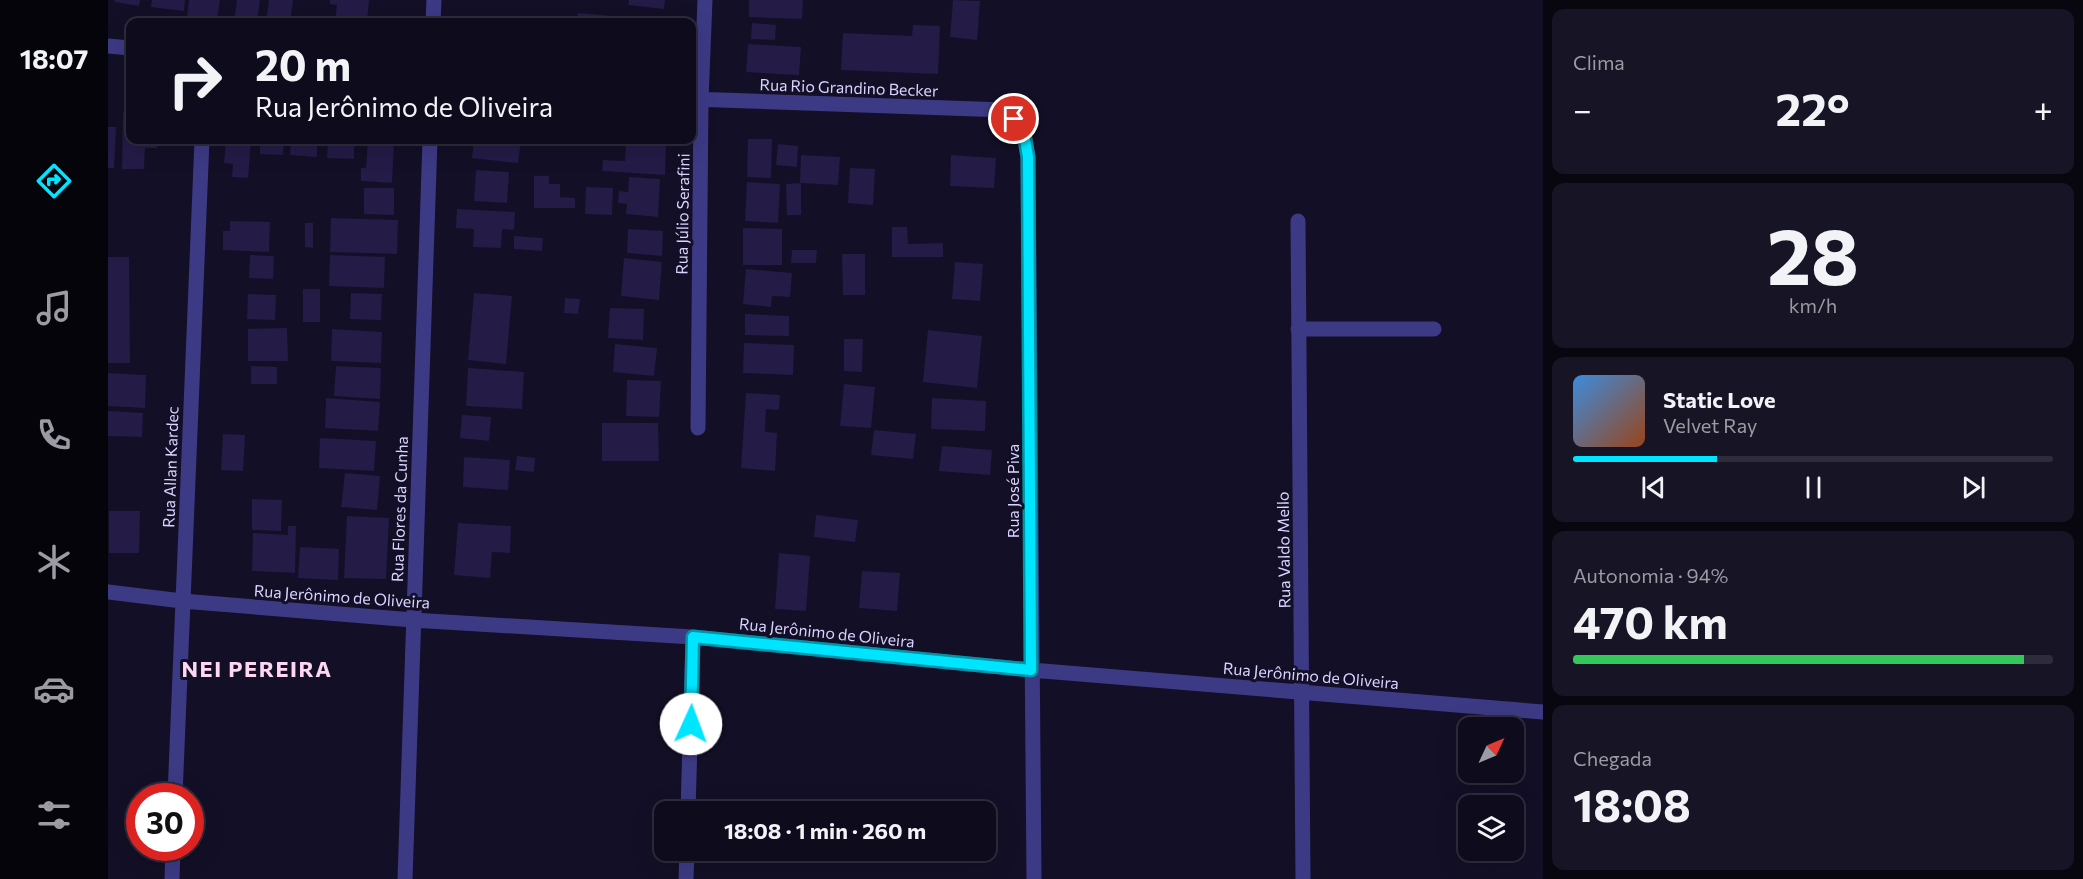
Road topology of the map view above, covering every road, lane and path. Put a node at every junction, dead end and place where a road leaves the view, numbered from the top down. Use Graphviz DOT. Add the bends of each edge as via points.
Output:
graph roads {
  1 [pos="434,0"];
  2 [pos="705,0"];
  3 [pos="433,18"];
  4 [pos="108,46"];
  5 [pos="126,48"];
  6 [pos="696,99"];
  7 [pos="1005,110"];
  8 [pos="202,144"];
  9 [pos="430,144"];
  10 [pos="1298,221"];
  11 [pos="1434,328"];
  12 [pos="1298,329"];
  13 [pos="698,428"];
  14 [pos="108,592"];
  15 [pos="182,601"];
  16 [pos="413,620"];
  17 [pos="693,637"];
  18 [pos="1031,670"];
  19 [pos="1302,693"];
  20 [pos="1543,712"];
  21 [pos="175,783"];
  22 [pos="688,801"];
  23 [pos="172,861"];
  24 [pos="687,861"];
  25 [pos="171,879"];
  26 [pos="405,879"];
  27 [pos="686,879"];
  28 [pos="1034,879"];
  29 [pos="1303,879"];
  1 -- 3 [label="street"];
  2 -- 6 [label="street, Rua Júlio Serafini"];
  4 -- 5 [label="street"];
  6 -- 7 [label="street, Rua Rio Grandino Becker"];
  6 -- 13 [label="street, Rua Júlio Serafini"];
  7 -- 18 [label="street, Rua José Piva" via="1023,128 1028,157"];
  8 -- 15 [label="street, Rua Allan Kardec"];
  9 -- 16 [label="street, Rua Flores da Cunha"];
  10 -- 12 [label="street, Rua Valdo Mello"];
  11 -- 12 [label="street"];
  12 -- 19 [label="street, Rua Valdo Mello"];
  14 -- 15 [label="street, Rua Jerônimo de Oliveira"];
  15 -- 16 [label="street, Rua Jerônimo de Oliveira"];
  15 -- 21 [label="street, Rua Allan Kardec"];
  16 -- 17 [label="street, Rua Jerônimo de Oliveira"];
  16 -- 26 [label="street, Rua Flores da Cunha"];
  17 -- 18 [label="street, Rua Jerônimo de Oliveira"];
  17 -- 22 [label="street"];
  18 -- 19 [label="street, Rua Jerônimo de Oliveira"];
  18 -- 28 [label="street, Rua José Piva"];
  19 -- 20 [label="street, Rua Jerônimo de Oliveira"];
  19 -- 29 [label="street, Rua Valdo Mello"];
  23 -- 25 [label="street"];
  24 -- 27 [label="street"];
}
